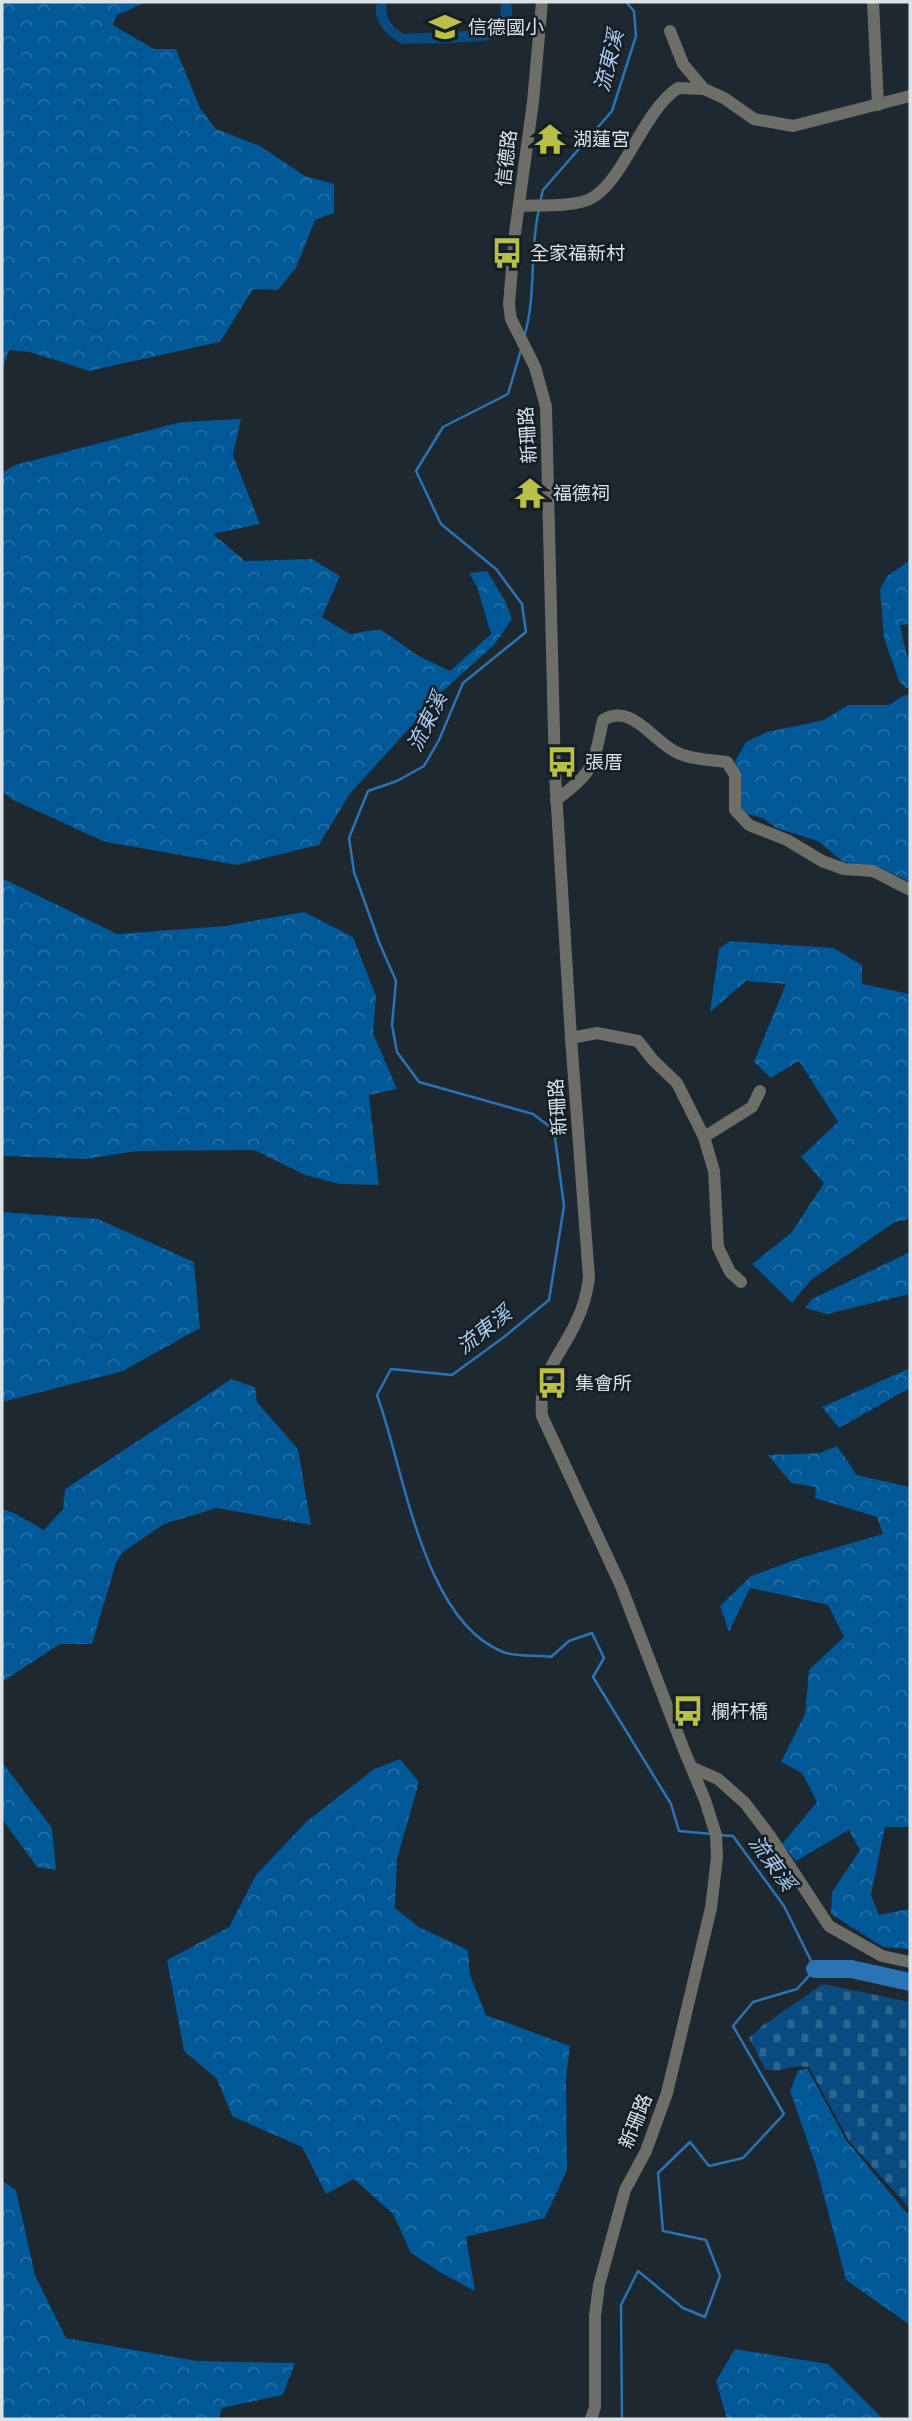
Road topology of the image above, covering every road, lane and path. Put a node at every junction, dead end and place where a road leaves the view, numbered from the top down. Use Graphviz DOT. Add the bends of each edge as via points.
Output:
graph roads {
  1 [pos="542,2"];
  2 [pos="873,2"];
  3 [pos="670,31"];
  4 [pos="683,64"];
  5 [pos="704,89"];
  6 [pos="673,92"];
  7 [pos="910,96"];
  8 [pos="878,104"];
  9 [pos="524,206"];
  10 [pos="511,318"];
  11 [pos="556,800"];
  12 [pos="910,890"];
  13 [pos="571,1038"];
  14 [pos="760,1091"];
  15 [pos="704,1137"];
  16 [pos="741,1282"];
  17 [pos="693,1768"];
  18 [pos="910,1962"];
  19 [pos="591,2419"];
  1 -- 9 [label="street, 信德路"];
  2 -- 8 [label="street"];
  3 -- 4 [label="street"];
  4 -- 5 [label="street"];
  4 -- 6 [label="street"];
  5 -- 6 [label="street"];
  5 -- 8 [label="street" via="754,119 793,126"];
  6 -- 9 [label="street" via="607,185 590,199"];
  7 -- 8 [label="street"];
  9 -- 10 [label="street, 信德路" via="509,304"];
  10 -- 11 [label="street, 新珊路" via="535,367 546,407"];
  11 -- 12 [label="street" via="592,767 603,720 625,715 681,755 727,762 734,775 735,810 749,825 822,861 844,869 873,871"];
  11 -- 13 [label="street, 新珊路"];
  13 -- 15 [label="street" via="597,1033 638,1041 677,1083"];
  13 -- 17 [label="street, 新珊路" via="589,1278 577,1322 543,1381 542,1416 621,1586"];
  14 -- 15 [label="street" via="752,1107"];
  15 -- 16 [label="street" via="714,1171 718,1247 730,1272"];
  17 -- 18 [label="street" via="718,1779 745,1803 829,1926 882,1956"];
  17 -- 19 [label="street, 新珊路" via="716,1835 711,1908 667,2092 646,2151 625,2190 599,2285"];
}
